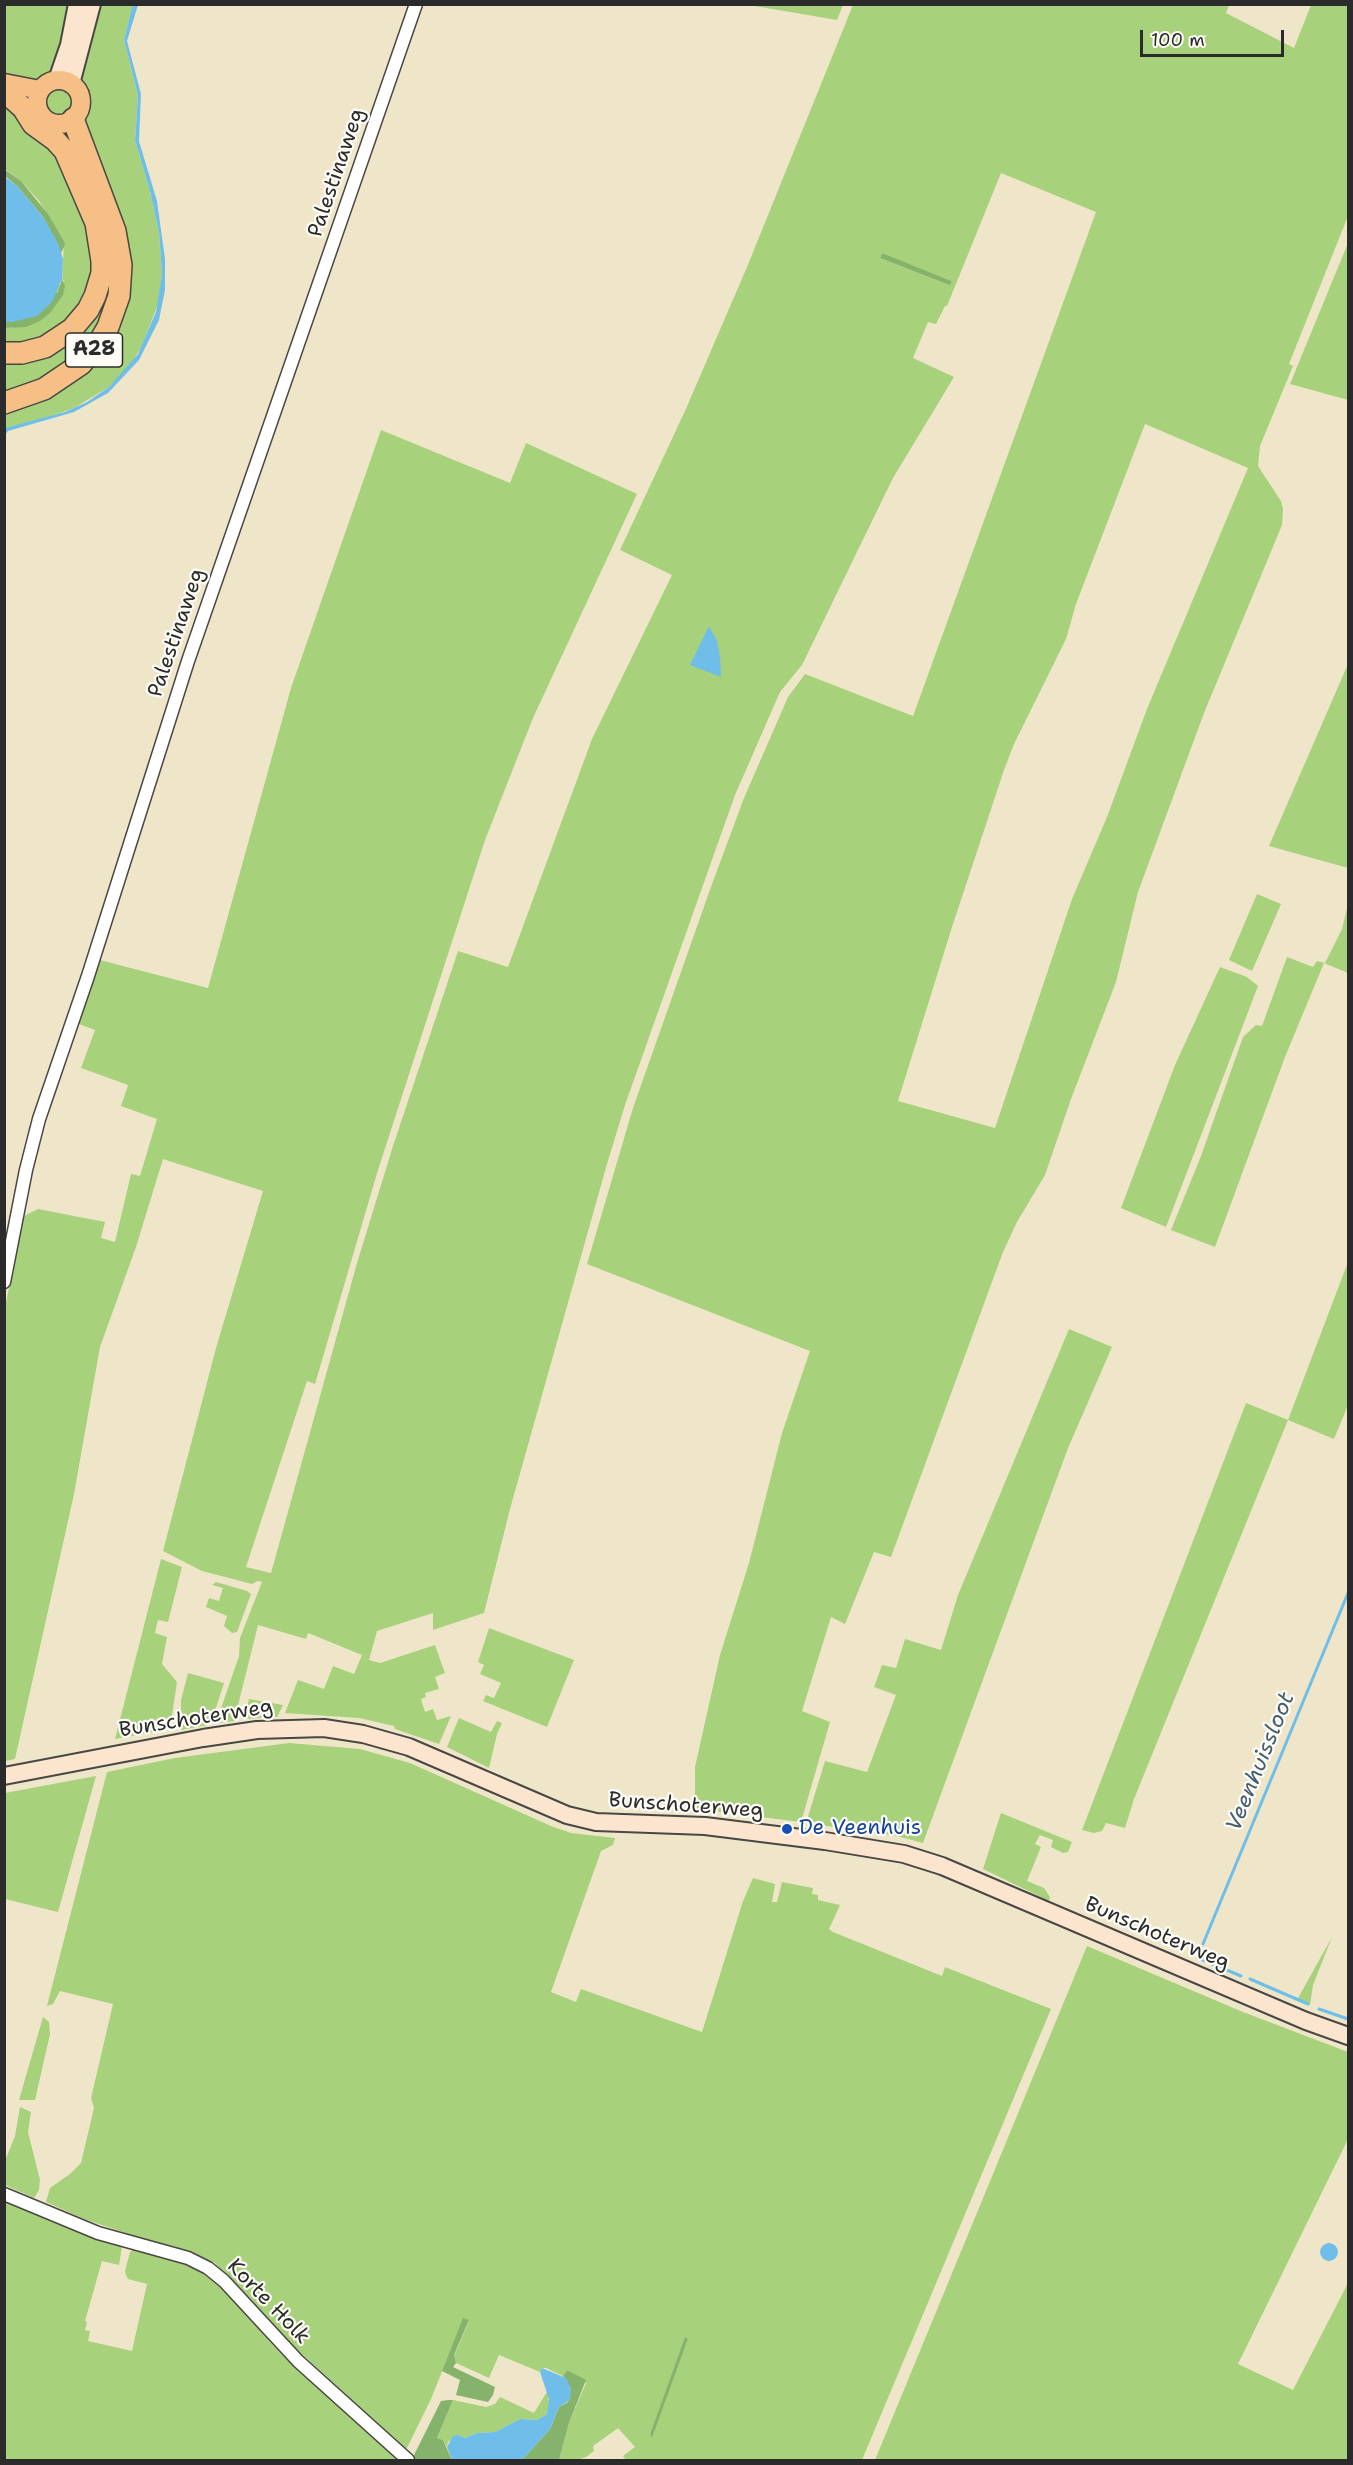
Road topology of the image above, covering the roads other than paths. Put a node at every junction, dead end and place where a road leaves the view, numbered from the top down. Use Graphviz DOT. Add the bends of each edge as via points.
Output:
graph roads {
  1 [pos="77,4"];
  2 [pos="92,4"];
  3 [pos="416,4"];
  4 [pos="64,82"];
  5 [pos="4,83"];
  6 [pos="4,90"];
  7 [pos="38,95"];
  8 [pos="68,122"];
  9 [pos="75,172"];
  10 [pos="4,353"];
  11 [pos="4,403"];
  12 [pos="4,1282"];
  13 [pos="4,1776"];
  14 [pos="1348,2036"];
  15 [pos="4,2194"];
  16 [pos="408,2460"];
  1 -- 4 [label="main road"];
  2 -- 4 [label="main road"];
  3 -- 12 [label="street, Palestinaweg" via="191,650 39,1119"];
  4 -- 7 [label="main road" via="50,82"];
  4 -- 8 [label="main road" via="78,91 81,102 77,114"];
  5 -- 7 [label="main road"];
  6 -- 7 [label="main road"];
  6 -- 9 [label="highway, A28" via="33,124 60,144"];
  7 -- 8 [label="main road" via="38,110 45,120"];
  8 -- 9 [label="highway, A28"];
  8 -- 11 [label="highway, A28" via="115,231 121,265 118,296 108,327 81,364 44,389"];
  9 -- 10 [label="highway, A28" via="99,237 102,267 98,291 80,321 55,342 35,350"];
  13 -- 14 [label="main road, Bunschoterweg" via="257,1730 324,1728 363,1734 409,1748 567,1815 596,1822 705,1826 904,1854 942,1866"];
  15 -- 16 [label="street, Korte Holk" via="98,2233 188,2258 208,2268 298,2361"];
}
